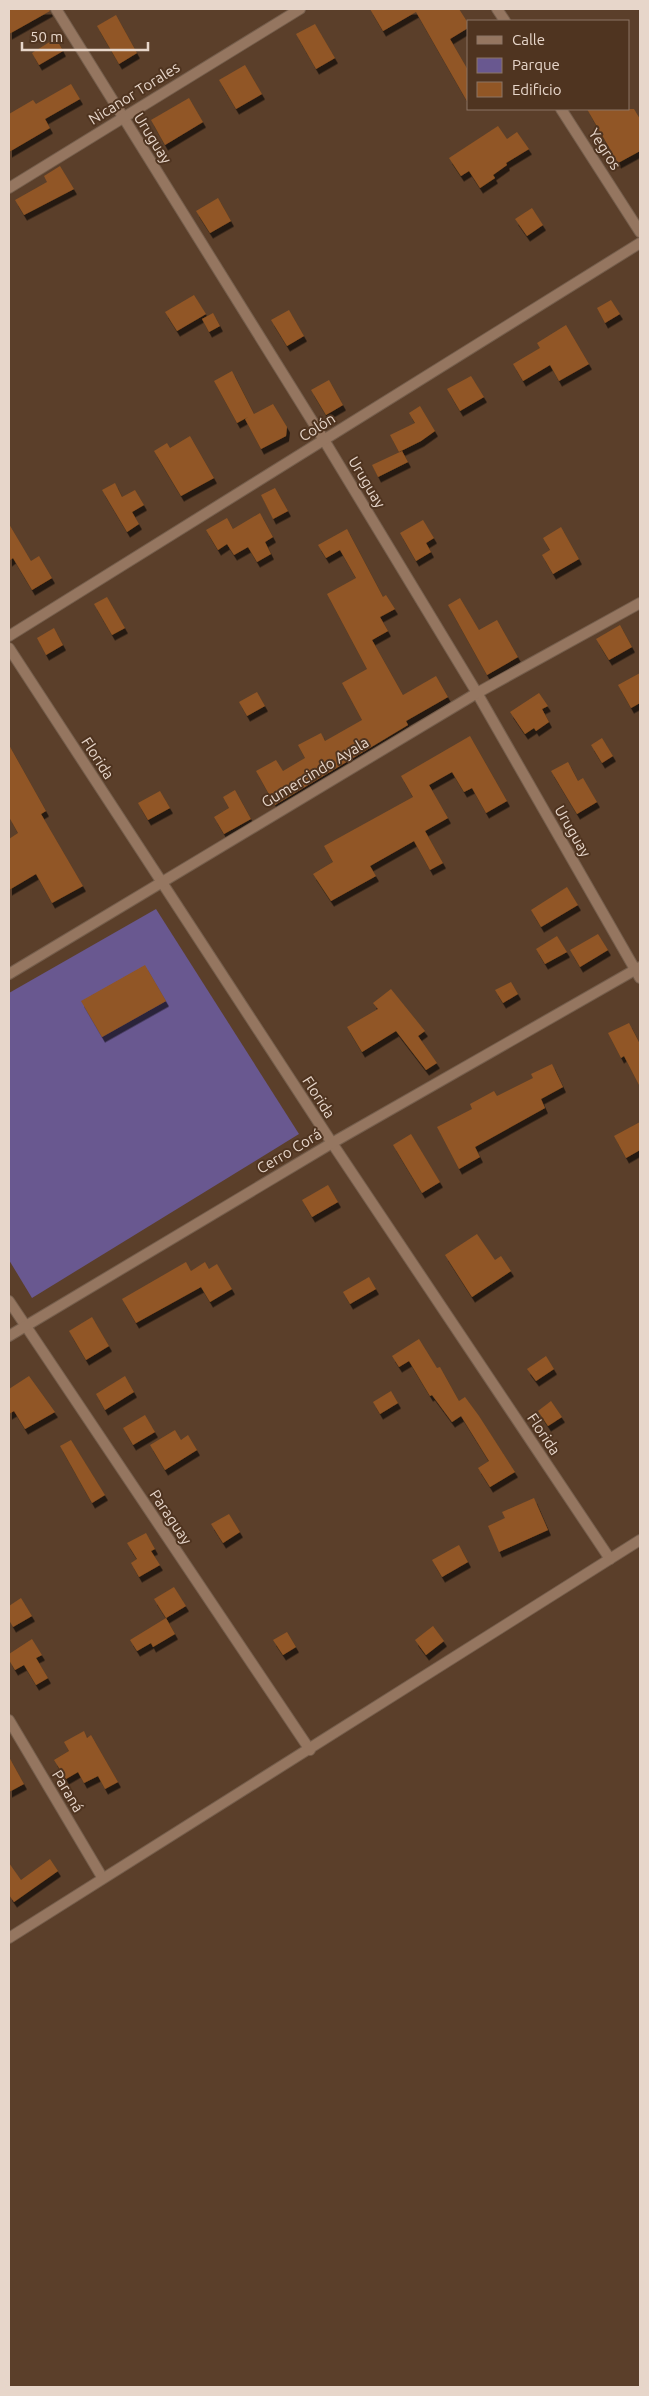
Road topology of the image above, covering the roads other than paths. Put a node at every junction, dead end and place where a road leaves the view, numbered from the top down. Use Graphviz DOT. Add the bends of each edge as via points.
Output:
graph roads {
  1 [pos="56,9"];
  2 [pos="300,9"];
  3 [pos="497,9"];
  4 [pos="504,20"];
  5 [pos="562,110"];
  6 [pos="122,118"];
  7 [pos="9,188"];
  8 [pos="640,232"];
  9 [pos="640,243"];
  10 [pos="324,440"];
  11 [pos="640,603"];
  12 [pos="9,636"];
  13 [pos="9,648"];
  14 [pos="477,693"];
  15 [pos="160,883"];
  16 [pos="638,971"];
  17 [pos="9,974"];
  18 [pos="332,1143"];
  19 [pos="9,1300"];
  20 [pos="25,1327"];
  21 [pos="9,1336"];
  22 [pos="640,1540"];
  23 [pos="610,1559"];
  24 [pos="9,1720"];
  25 [pos="310,1750"];
  26 [pos="102,1877"];
  27 [pos="9,1938"];
  1 -- 6 [label="street, Uruguay"];
  2 -- 6 [label="street, Nicanor Torales"];
  3 -- 4 [label="street"];
  5 -- 8 [label="street, Yegros"];
  6 -- 7 [label="street, Nicanor Torales"];
  6 -- 10 [label="street, Uruguay"];
  9 -- 10 [label="street, Colón"];
  10 -- 12 [label="street, Colón"];
  10 -- 14 [label="street, Uruguay"];
  11 -- 14 [label="street, Gumercindo Ayala"];
  13 -- 15 [label="street, Florida"];
  14 -- 15 [label="street, Gumercindo Ayala"];
  14 -- 16 [label="street, Uruguay"];
  15 -- 17 [label="street, Gumercindo Ayala"];
  15 -- 18 [label="street, Florida"];
  16 -- 18 [label="street, Cerro Corá"];
  18 -- 20 [label="street, Cerro Corá"];
  18 -- 23 [label="street, Florida"];
  19 -- 20 [label="street, Paraguay"];
  20 -- 21 [label="street, Cerro Corá"];
  20 -- 25 [label="street, Paraguay"];
  22 -- 23 [label="street"];
  23 -- 25 [label="street"];
  24 -- 26 [label="street, Paraná"];
  25 -- 26 [label="street"];
  26 -- 27 [label="street"];
}
